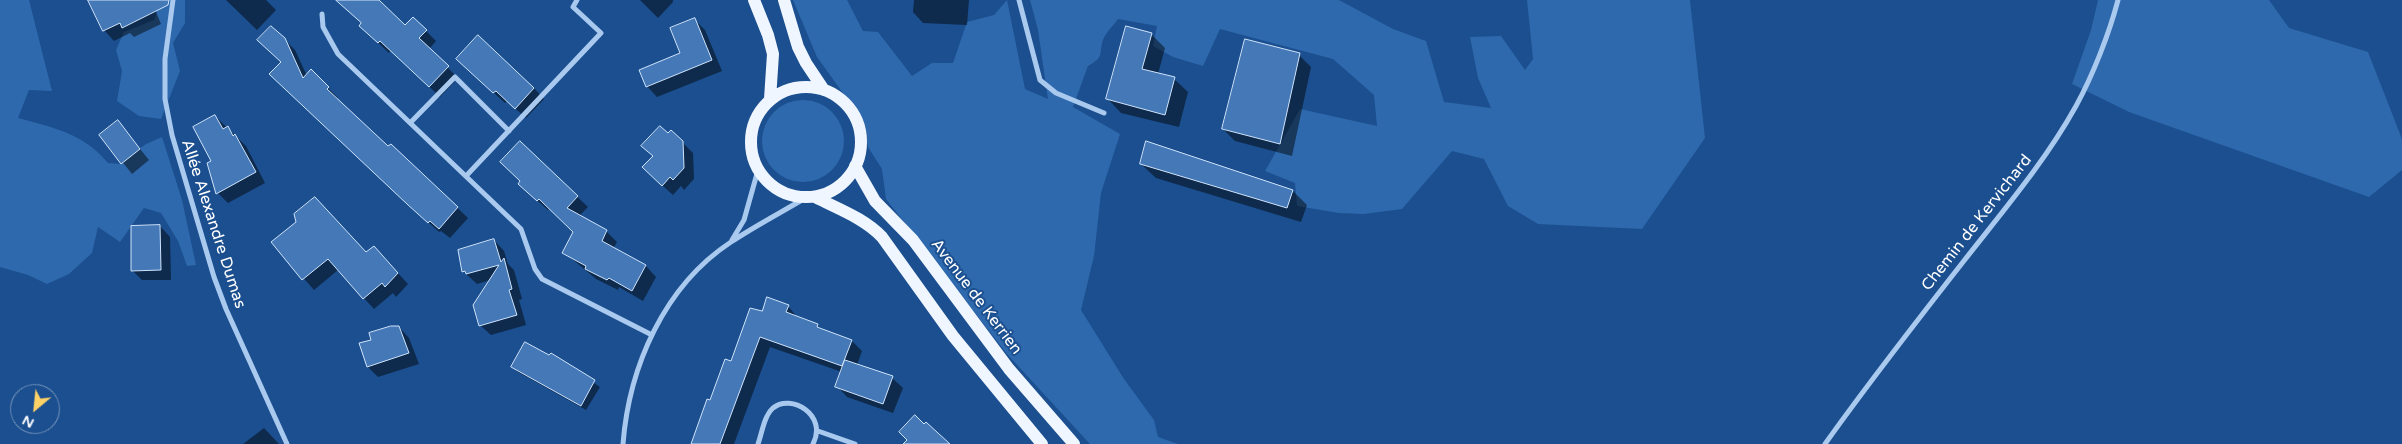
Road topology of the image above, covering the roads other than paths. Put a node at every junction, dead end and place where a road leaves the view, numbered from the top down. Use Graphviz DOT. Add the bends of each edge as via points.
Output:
graph roads {
  1 [pos="174,0"];
  2 [pos="577,0"];
  3 [pos="754,0"];
  4 [pos="784,0"];
  5 [pos="1019,0"];
  6 [pos="2118,0"];
  7 [pos="322,14"];
  8 [pos="824,90"];
  9 [pos="770,99"];
  10 [pos="1104,113"];
  11 [pos="411,122"];
  12 [pos="509,131"];
  13 [pos="855,166"];
  14 [pos="758,170"];
  15 [pos="467,175"];
  16 [pos="811,197"];
  17 [pos="730,242"];
  18 [pos="652,334"];
  19 [pos="818,431"];
  20 [pos="287,444"];
  21 [pos="622,444"];
  22 [pos="758,444"];
  23 [pos="813,444"];
  24 [pos="855,444"];
  25 [pos="1042,444"];
  26 [pos="1074,444"];
  27 [pos="1825,444"];
  1 -- 20 [label="street, Allée Alexandre Dumas" via="164,84 172,136 214,277"];
  2 -- 12 [label="street" via="573,7 601,33"];
  3 -- 9 [label="main road" via="773,54"];
  4 -- 8 [label="main road" via="798,47"];
  5 -- 10 [label="street" via="1040,80 1056,93"];
  6 -- 27 [label="street, Chemin de Kervichard" via="2087,82 2057,138"];
  7 -- 11 [label="street" via="323,27 338,54"];
  8 -- 9 [label="main road" via="796,87"];
  8 -- 13 [label="main road" via="840,98 853,112 860,130 861,148"];
  9 -- 14 [label="main road" via="753,124 750,140"];
  11 -- 12 [label="street" via="455,77"];
  11 -- 15 [label="street"];
  12 -- 15 [label="street"];
  13 -- 16 [label="main road" via="846,180 832,191"];
  13 -- 26 [label="main road, Avenue de Kerrien" via="876,200 913,240 1010,369"];
  14 -- 16 [label="main road" via="778,190 792,196"];
  14 -- 17 [label="street" via="744,220"];
  15 -- 18 [label="street" via="521,229 542,280"];
  16 -- 17 [label="street"];
  16 -- 25 [label="main road" via="860,219 882,237 954,336"];
  17 -- 18 [label="street" via="700,267"];
  18 -- 21 [label="street" via="631,387"];
  19 -- 22 [label="street" via="816,421 808,411 782,404 773,407"];
  19 -- 23 [label="street"];
  19 -- 24 [label="street"];
}
